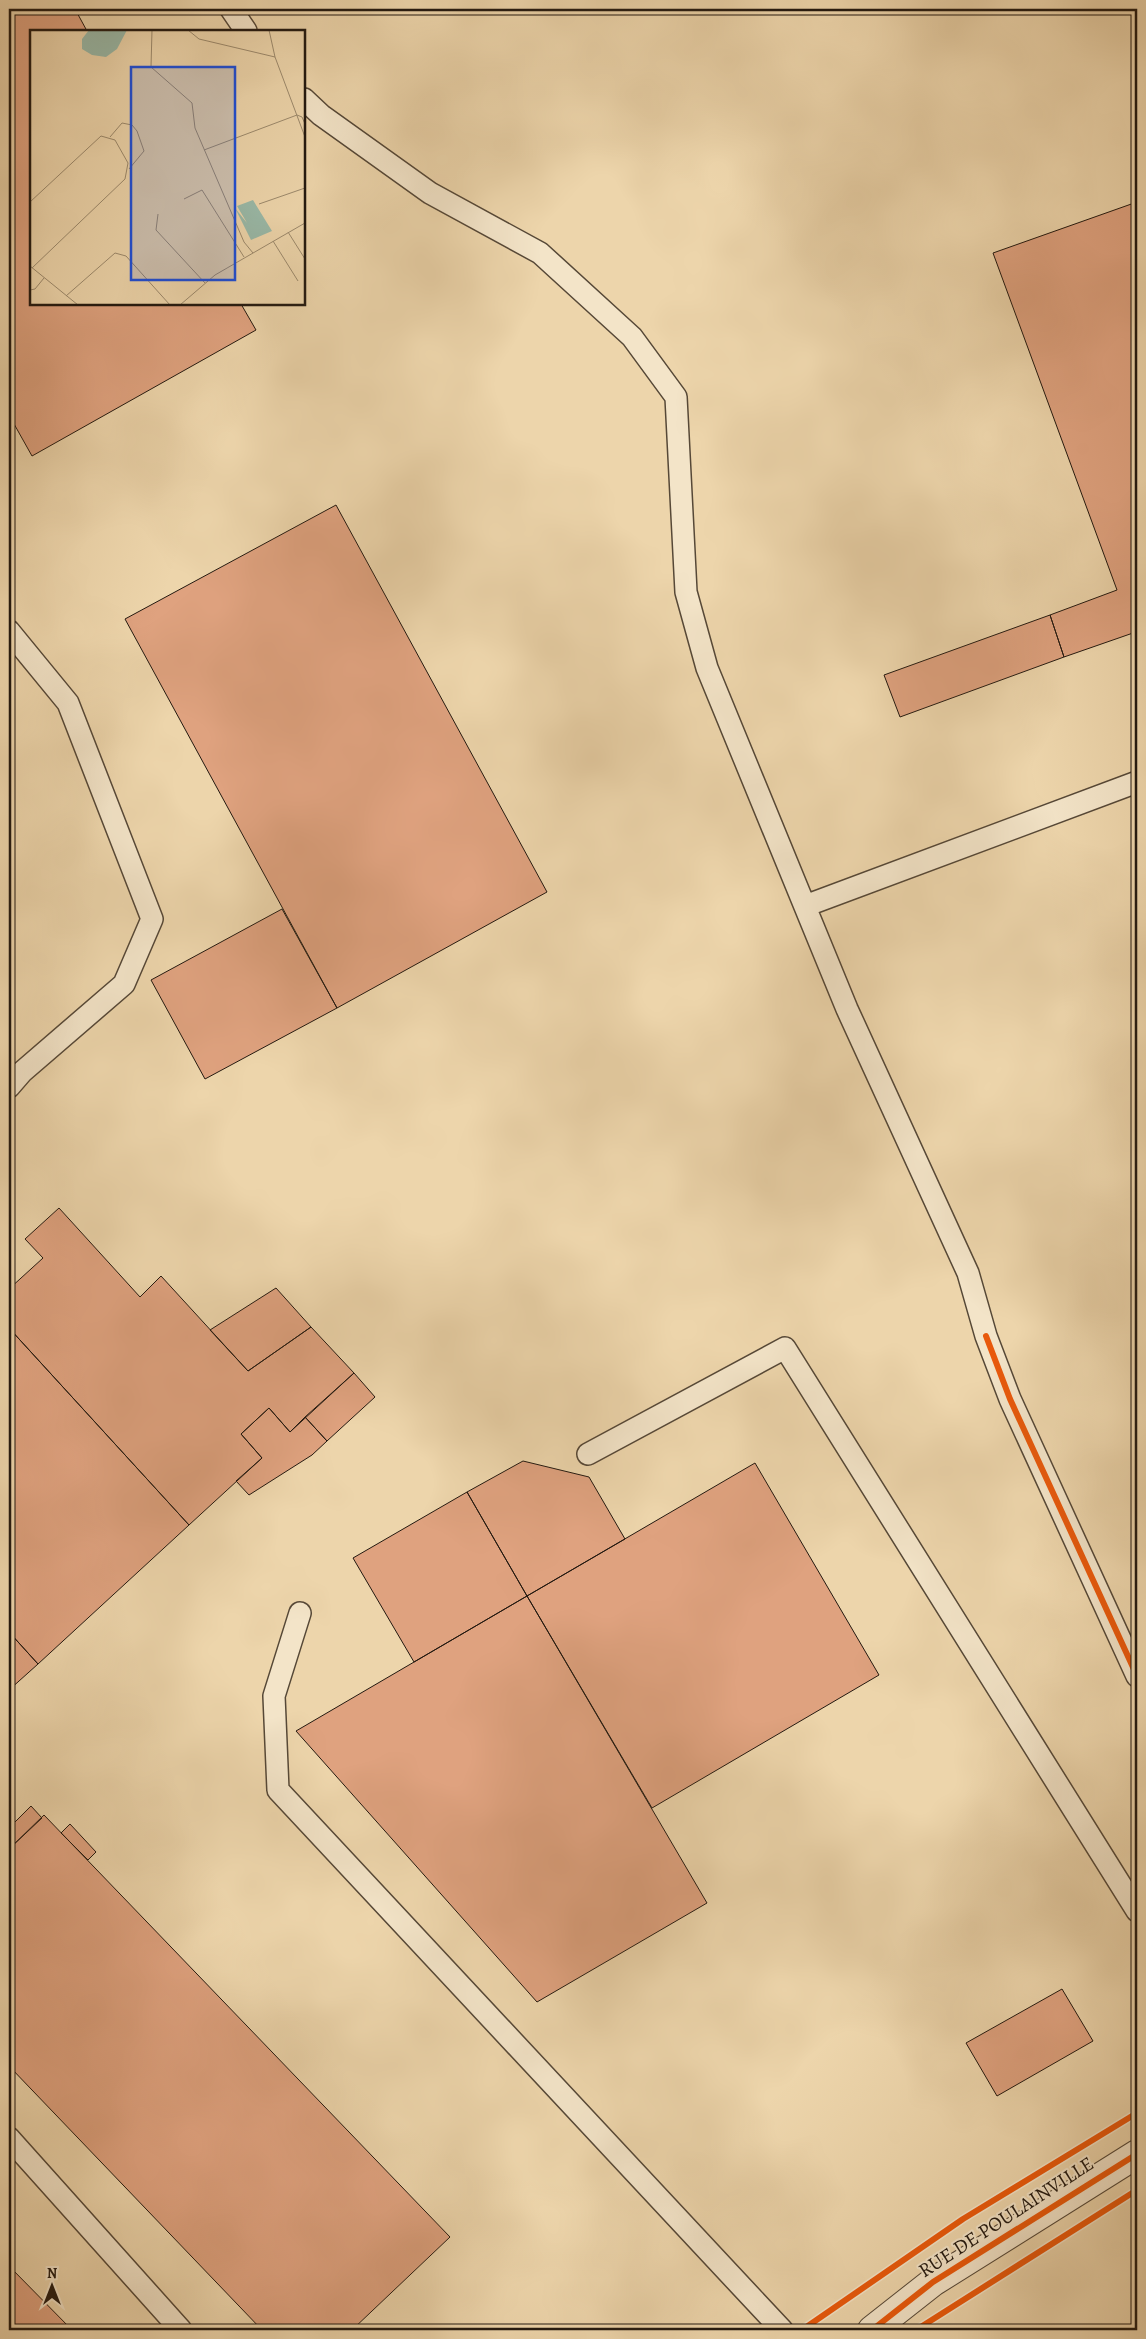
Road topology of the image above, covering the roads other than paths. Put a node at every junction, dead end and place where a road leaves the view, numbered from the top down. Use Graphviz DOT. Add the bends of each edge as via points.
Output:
graph roads {
  1 [pos="231,9"];
  2 [pos="245,30"];
  3 [pos="305,100"];
  4 [pos="9,631"];
  5 [pos="1137,782"];
  6 [pos="805,906"];
  7 [pos="9,1087"];
  8 [pos="588,1454"];
  9 [pos="300,1613"];
  10 [pos="1137,1676"];
  11 [pos="1137,1911"];
  12 [pos="9,2138"];
  13 [pos="1137,2154"];
  14 [pos="181,2330"];
  15 [pos="782,2330"];
  16 [pos="872,2330"];
  1 -- 2 [label="lane"];
  3 -- 6 [label="lane" via="321,116 430,194 540,253 632,337 676,397 686,592 707,668"];
  4 -- 7 [label="lane" via="68,703 152,918 124,984 22,1072"];
  5 -- 6 [label="lane"];
  6 -- 10 [label="lane" via="847,1009 968,1273 986,1336 1010,1399"];
  8 -- 11 [label="lane" via="785,1348"];
  9 -- 15 [label="lane" via="274,1696 278,1790"];
  12 -- 14 [label="lane"];
  13 -- 16 [label="street, RUE DE POULAINVILLE" via="933,2282"];
}
